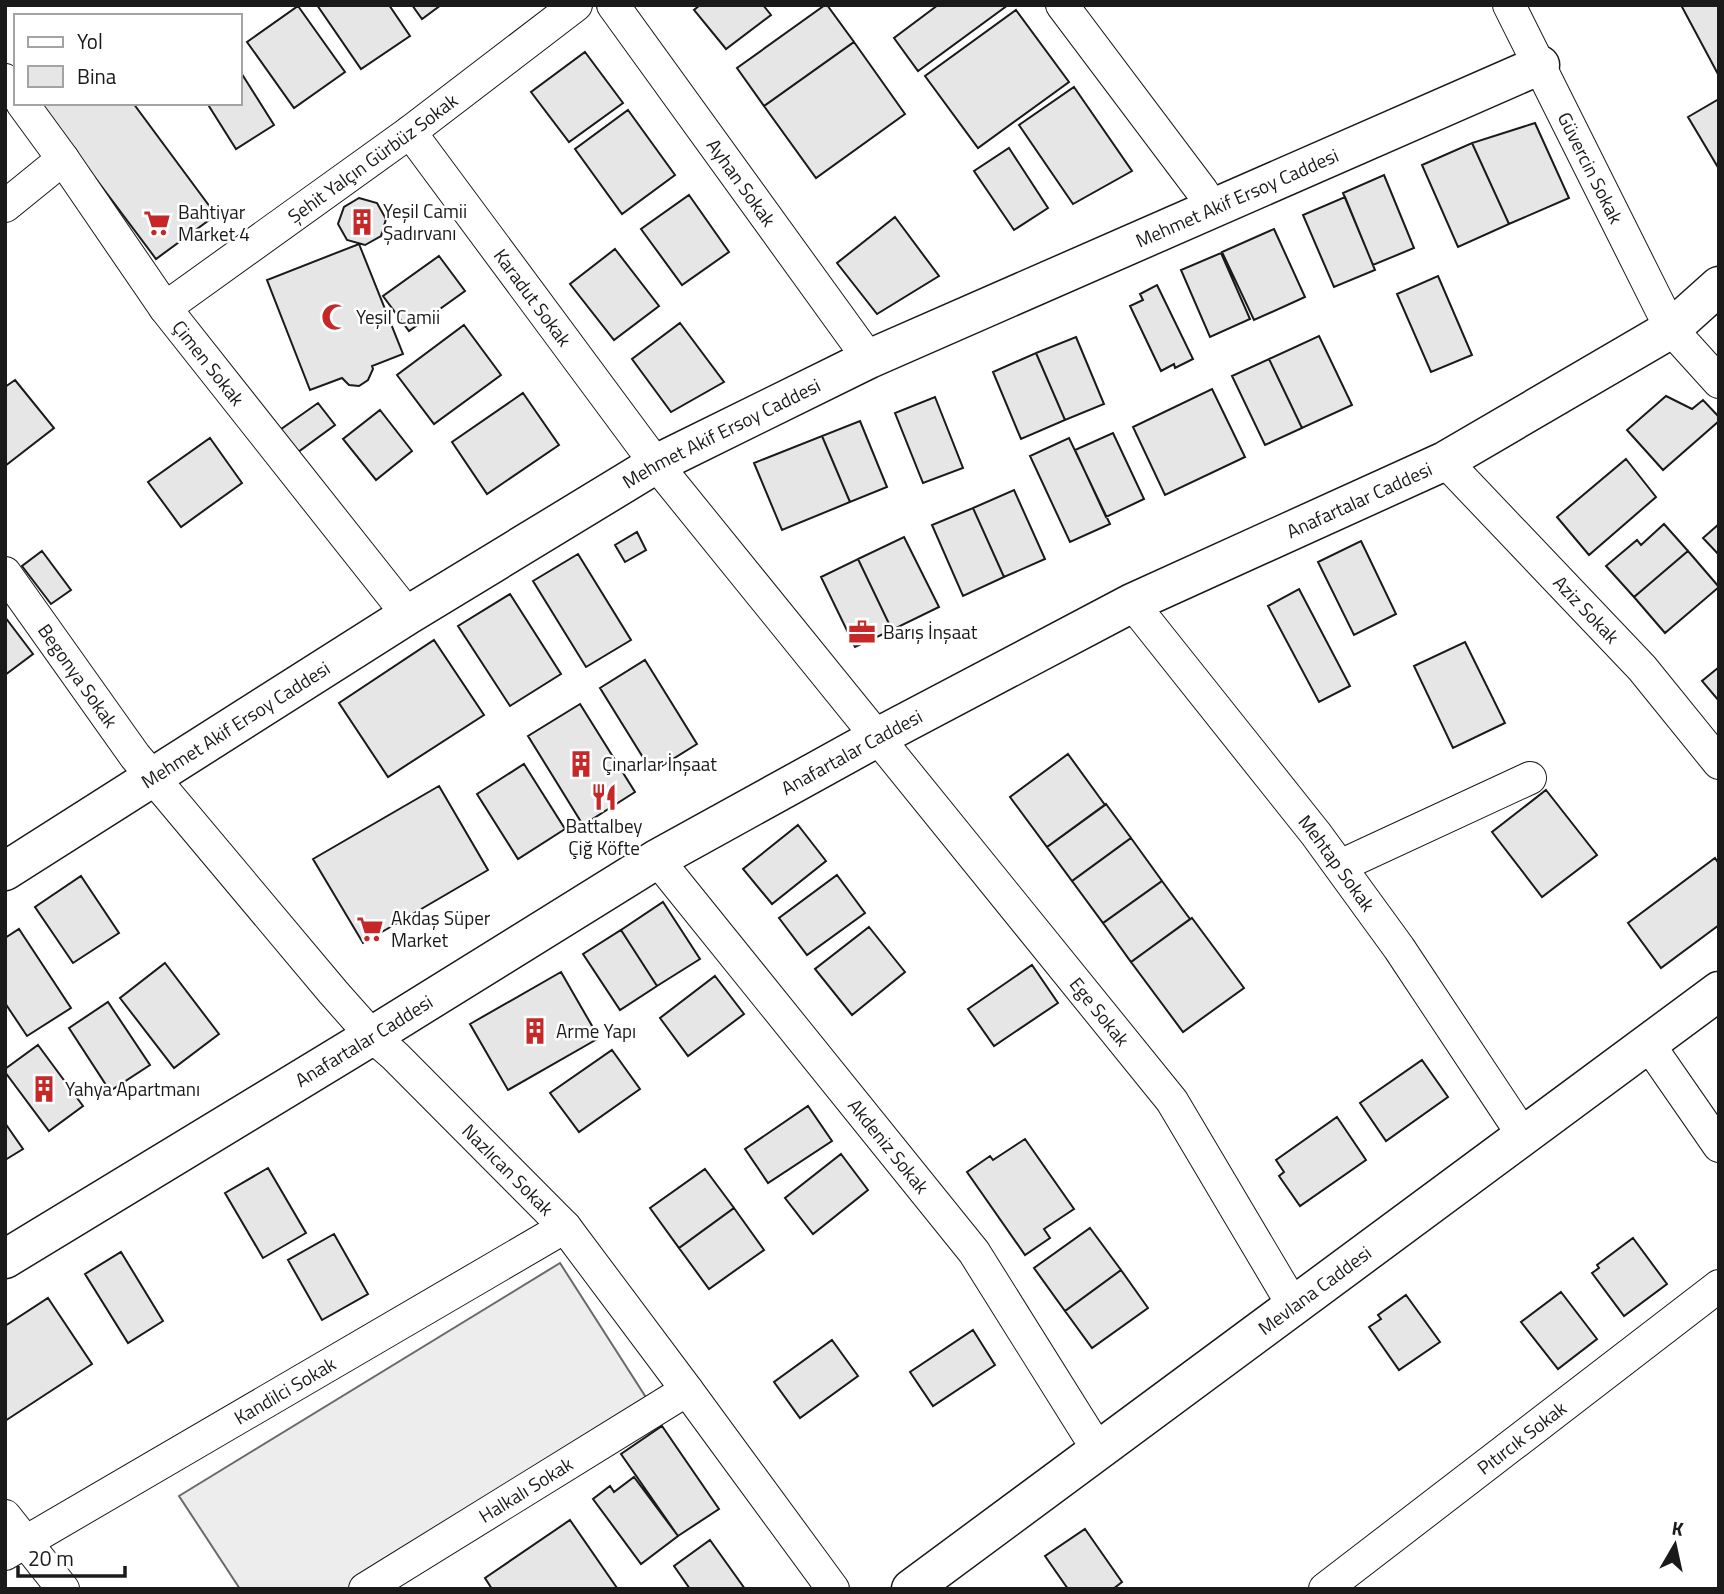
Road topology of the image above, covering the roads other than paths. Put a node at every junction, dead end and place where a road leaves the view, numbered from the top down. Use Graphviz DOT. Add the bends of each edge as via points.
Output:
graph roads {
  1 [pos="576,5"];
  2 [pos="612,5"];
  3 [pos="1062,5"];
  4 [pos="1509,5"];
  5 [pos="1540,65"];
  6 [pos="23,105"];
  7 [pos="410,132"];
  8 [pos="63,159"];
  9 [pos="1207,200"];
  10 [pos="5,205"];
  11 [pos="1719,286"];
  12 [pos="165,308"];
  13 [pos="1671,329"];
  14 [pos="864,351"];
  15 [pos="1719,382"];
  16 [pos="650,455"];
  17 [pos="1445,461"];
  18 [pos="5,573"];
  19 [pos="1132,603"];
  20 [pos="401,607"];
  21 [pos="878,737"];
  22 [pos="1719,763"];
  23 [pos="144,766"];
  24 [pos="1530,778"];
  25 [pos="5,839"];
  26 [pos="657,859"];
  27 [pos="1340,866"];
  28 [pos="5,870"];
  29 [pos="1719,991"];
  30 [pos="372,1036"];
  31 [pos="1649,1045"];
  32 [pos="1523,1135"];
  33 [pos="1719,1146"];
  34 [pos="565,1227"];
  35 [pos="5,1259"];
  36 [pos="1719,1286"];
  37 [pos="1293,1305"];
  38 [pos="687,1390"];
  39 [pos="1098,1450"];
  40 [pos="5,1516"];
  41 [pos="15,1548"];
  42 [pos="955,1576"];
  43 [pos="63,1589"];
  44 [pos="365,1589"];
  45 [pos="833,1589"];
  46 [pos="911,1589"];
  47 [pos="1325,1589"];
  1 -- 7 [label="street, Şehit Yalçın Gürbüz Sokak"];
  2 -- 14 [label="street, Ayhan Sokak"];
  3 -- 9 [label="street"];
  4 -- 5 [label="street, Güvercin Sokak"];
  5 -- 9 [label="street, Mehmet Akif Ersoy Caddesi"];
  5 -- 13 [label="street, Güvercin Sokak"];
  6 -- 8 [label="street, Çimen Sokak"];
  7 -- 12 [label="street, Şehit Yalçın Gürbüz Sokak"];
  7 -- 16 [label="street, Karadut Sokak"];
  8 -- 10 [label="street"];
  8 -- 12 [label="street, Çimen Sokak"];
  9 -- 14 [label="street, Mehmet Akif Ersoy Caddesi"];
  11 -- 13 [label="street, Anafartalar Caddesi"];
  12 -- 20 [label="street, Çimen Sokak"];
  13 -- 15 [label="street, Güvercin Sokak"];
  13 -- 17 [label="street, Anafartalar Caddesi"];
  14 -- 16 [label="street, Mehmet Akif Ersoy Caddesi"];
  16 -- 20 [label="street, Mehmet Akif Ersoy Caddesi"];
  16 -- 21 [label="street, Karadut Sokak"];
  17 -- 19 [label="street, Anafartalar Caddesi"];
  17 -- 22 [label="street, Aziz Sokak" via="1642,668"];
  18 -- 23 [label="street, Begonya Sokak"];
  19 -- 21 [label="street, Anafartalar Caddesi"];
  19 -- 27 [label="street, Mehtap Sokak"];
  20 -- 23 [label="street, Mehmet Akif Ersoy Caddesi"];
  21 -- 26 [label="street, Anafartalar Caddesi"];
  21 -- 37 [label="street, Ege Sokak" via="1172,1101"];
  23 -- 25 [label="street, Mehmet Akif Ersoy Caddesi"];
  23 -- 28 [label="street, Mehmet Akif Ersoy Caddesi"];
  23 -- 30 [label="street, Nazlıcan Sokak"];
  24 -- 27 [label="street"];
  26 -- 30 [label="street, Anafartalar Caddesi"];
  26 -- 39 [label="street, Akdeniz Sokak" via="974,1252"];
  27 -- 32 [label="street, Mehtap Sokak"];
  29 -- 31 [label="street, Mevlana Caddesi"];
  30 -- 34 [label="street, Nazlıcan Sokak"];
  30 -- 35 [label="street, Anafartalar Caddesi"];
  31 -- 32 [label="street, Mevlana Caddesi"];
  31 -- 33 [label="street"];
  32 -- 37 [label="street, Mevlana Caddesi"];
  34 -- 38 [label="street, Nazlıcan Sokak"];
  34 -- 41 [label="street, Kandilci Sokak"];
  36 -- 47 [label="street, Pıtırcık Sokak"];
  37 -- 39 [label="street, Mevlana Caddesi"];
  38 -- 44 [label="street, Halkalı Sokak"];
  38 -- 45 [label="street, Nazlıcan Sokak"];
  39 -- 42 [label="street, Mevlana Caddesi"];
  40 -- 41 [label="street"];
  41 -- 43 [label="street"];
  42 -- 46 [label="street, Mevlana Caddesi"];
}
